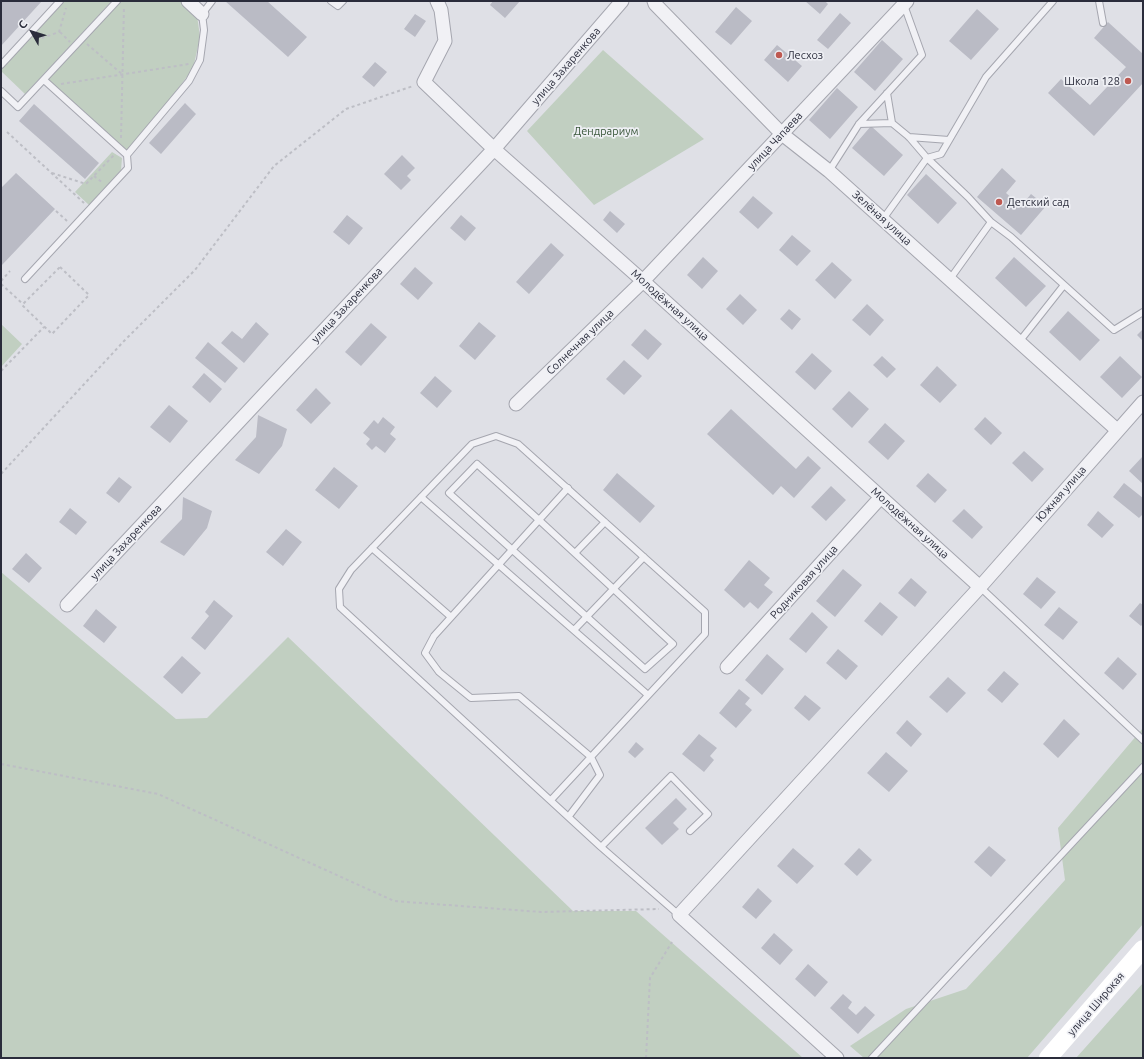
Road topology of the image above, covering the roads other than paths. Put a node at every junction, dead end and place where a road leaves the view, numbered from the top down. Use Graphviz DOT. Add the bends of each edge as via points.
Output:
graph roads {
  1 [pos="60,1"];
  2 [pos="117,1"];
  3 [pos="188,1"];
  4 [pos="212,1"];
  5 [pos="330,1"];
  6 [pos="343,1"];
  7 [pos="437,1"];
  8 [pos="622,1"];
  9 [pos="654,1"];
  10 [pos="1053,1"];
  11 [pos="1099,1"];
  12 [pos="905,2"];
  13 [pos="202,14"];
  14 [pos="1103,23"];
  15 [pos="1,65"];
  16 [pos="44,80"];
  17 [pos="1,91"];
  18 [pos="887,93"];
  19 [pos="892,123"];
  20 [pos="859,124"];
  21 [pos="782,134"];
  22 [pos="909,137"];
  23 [pos="949,140"];
  24 [pos="494,149"];
  25 [pos="127,155"];
  26 [pos="926,158"];
  27 [pos="829,171"];
  28 [pos="883,219"];
  29 [pos="991,222"];
  30 [pos="25,279"];
  31 [pos="950,279"];
  32 [pos="644,281"];
  33 [pos="1064,285"];
  34 [pos="1143,312"];
  35 [pos="1019,342"];
  36 [pos="1143,402"];
  37 [pos="516,404"];
  38 [pos="1117,430"];
  39 [pos="568,488"];
  40 [pos="421,497"];
  41 [pos="881,497"];
  42 [pos="539,520"];
  43 [pos="605,522"];
  44 [pos="372,548"];
  45 [pos="511,550"];
  46 [pos="575,553"];
  47 [pos="644,557"];
  48 [pos="498,564"];
  49 [pos="980,587"];
  50 [pos="614,589"];
  51 [pos="67,605"];
  52 [pos="451,617"];
  53 [pos="586,617"];
  54 [pos="574,630"];
  55 [pos="728,667"];
  56 [pos="648,694"];
  57 [pos="1143,740"];
  58 [pos="591,757"];
  59 [pos="1143,767"];
  60 [pos="551,800"];
  61 [pos="569,816"];
  62 [pos="690,831"];
  63 [pos="601,847"];
  64 [pos="676,912"];
  65 [pos="1143,949"];
  66 [pos="837,1058"];
  67 [pos="872,1058"];
  68 [pos="1048,1058"];
  1 -- 15 [label="lane"];
  2 -- 16 [label="lane"];
  3 -- 13 [label="street"];
  4 -- 13 [label="lane"];
  5 -- 6 [label="lane" via="338,6"];
  7 -- 24 [label="street, Молодёжная улица" via="441,10 445,41 424,82"];
  8 -- 24 [label="street, улица Захаренкова"];
  9 -- 21 [label="street, Зелёная улица"];
  10 -- 23 [label="lane" via="986,77"];
  11 -- 14 [label="lane"];
  12 -- 18 [label="lane" via="922,55"];
  12 -- 21 [label="street, улица Чапаева"];
  13 -- 25 [label="lane" via="204,30 198,63 189,81"];
  16 -- 17 [label="lane" via="18,107"];
  16 -- 25 [label="lane"];
  18 -- 19 [label="lane"];
  18 -- 20 [label="lane"];
  19 -- 20 [label="lane"];
  19 -- 22 [label="lane"];
  20 -- 27 [label="lane"];
  21 -- 27 [label="street, Зелёная улица"];
  21 -- 32 [label="street, улица Чапаева"];
  22 -- 23 [label="lane"];
  22 -- 26 [label="lane"];
  23 -- 26 [label="lane" via="941,154"];
  24 -- 32 [label="street, Молодёжная улица"];
  24 -- 51 [label="street, улица Захаренкова"];
  25 -- 30 [label="lane" via="128,168"];
  26 -- 28 [label="lane"];
  26 -- 29 [label="lane"];
  27 -- 28 [label="street, Зелёная улица"];
  28 -- 31 [label="street, Зелёная улица"];
  29 -- 31 [label="lane"];
  29 -- 33 [label="lane"];
  31 -- 35 [label="street, Зелёная улица"];
  32 -- 37 [label="street, Солнечная улица"];
  32 -- 41 [label="street, Молодёжная улица"];
  33 -- 34 [label="lane" via="1114,330"];
  33 -- 35 [label="lane"];
  35 -- 38 [label="street, Зелёная улица"];
  36 -- 38 [label="street, Южная улица"];
  38 -- 49 [label="street, Южная улица"];
  39 -- 40 [label="lane" via="518,444 496,436 472,444"];
  39 -- 42 [label="lane"];
  39 -- 43 [label="lane"];
  40 -- 44 [label="lane"];
  40 -- 48 [label="lane"];
  41 -- 49 [label="street, Молодёжная улица"];
  41 -- 55 [label="street, Родниковая улица"];
  42 -- 45 [label="lane"];
  42 -- 45 [label="lane" via="477,464 449,493"];
  42 -- 46 [label="lane"];
  43 -- 46 [label="lane"];
  43 -- 47 [label="lane"];
  44 -- 52 [label="lane"];
  44 -- 60 [label="lane" via="351,570 339,589 340,607"];
  45 -- 48 [label="lane"];
  45 -- 53 [label="lane"];
  46 -- 50 [label="lane"];
  47 -- 50 [label="lane"];
  47 -- 56 [label="lane" via="706,612 705,634"];
  48 -- 52 [label="lane"];
  48 -- 54 [label="lane"];
  49 -- 57 [label="lane"];
  49 -- 64 [label="street, Южная улица"];
  50 -- 53 [label="lane"];
  50 -- 53 [label="lane" via="673,644 645,669"];
  52 -- 58 [label="lane" via="434,636 425,654 439,672 471,698 519,696"];
  53 -- 54 [label="lane"];
  54 -- 56 [label="lane"];
  56 -- 58 [label="lane"];
  58 -- 60 [label="lane"];
  58 -- 61 [label="lane" via="600,775"];
  59 -- 67 [label="lane"];
  60 -- 61 [label="lane"];
  61 -- 63 [label="lane"];
  62 -- 63 [label="lane" via="708,814 670,776"];
  63 -- 64 [label="lane"];
  64 -- 66 [label="street"];
  65 -- 68 [label="main road, улица Широкая"];
}
